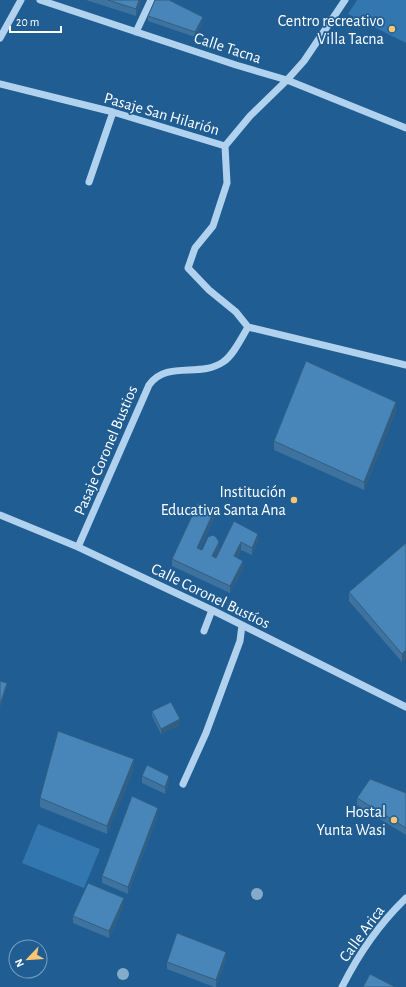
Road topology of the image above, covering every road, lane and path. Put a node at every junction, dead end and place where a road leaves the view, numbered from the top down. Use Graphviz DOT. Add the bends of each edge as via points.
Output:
graph roads {
  1 [pos="21,0"];
  2 [pos="40,0"];
  3 [pos="151,0"];
  4 [pos="345,0"];
  5 [pos="136,32"];
  6 [pos="0,38"];
  7 [pos="287,80"];
  8 [pos="0,84"];
  9 [pos="113,112"];
  10 [pos="406,128"];
  11 [pos="225,146"];
  12 [pos="89,182"];
  13 [pos="248,327"];
  14 [pos="406,365"];
  15 [pos="0,515"];
  16 [pos="78,548"];
  17 [pos="212,610"];
  18 [pos="242,626"];
  19 [pos="204,631"];
  20 [pos="406,707"];
  21 [pos="183,784"];
  22 [pos="406,898"];
  23 [pos="342,987"];
  1 -- 6 [label="street"];
  2 -- 5 [label="street, Calle Tacna"];
  3 -- 5 [label="street"];
  4 -- 7 [label="street, Pasaje San Hilarión" via="304,61"];
  5 -- 7 [label="street, Calle Tacna"];
  7 -- 10 [label="street, Calle Tacna"];
  7 -- 11 [label="street, Pasaje San Hilarión" via="250,116"];
  8 -- 9 [label="street, Pasaje San Hilarión"];
  9 -- 11 [label="street, Pasaje San Hilarión"];
  9 -- 12 [label="street"];
  11 -- 13 [label="street" via="227,183 213,226 195,248 188,268 209,290 236,312"];
  13 -- 14 [label="street"];
  13 -- 16 [label="street, Pasaje Coronel Bustios" via="227,359 215,367 164,372 152,380"];
  15 -- 16 [label="street, Calle Coronel Bustíos"];
  16 -- 17 [label="street, Calle Coronel Bustíos"];
  17 -- 18 [label="street, Calle Coronel Bustíos"];
  17 -- 19 [label="street"];
  18 -- 20 [label="street, Calle Coronel Bustíos"];
  18 -- 21 [label="street" via="238,648 206,733"];
  22 -- 23 [label="street, Calle Arica" via="375,935"];
}
